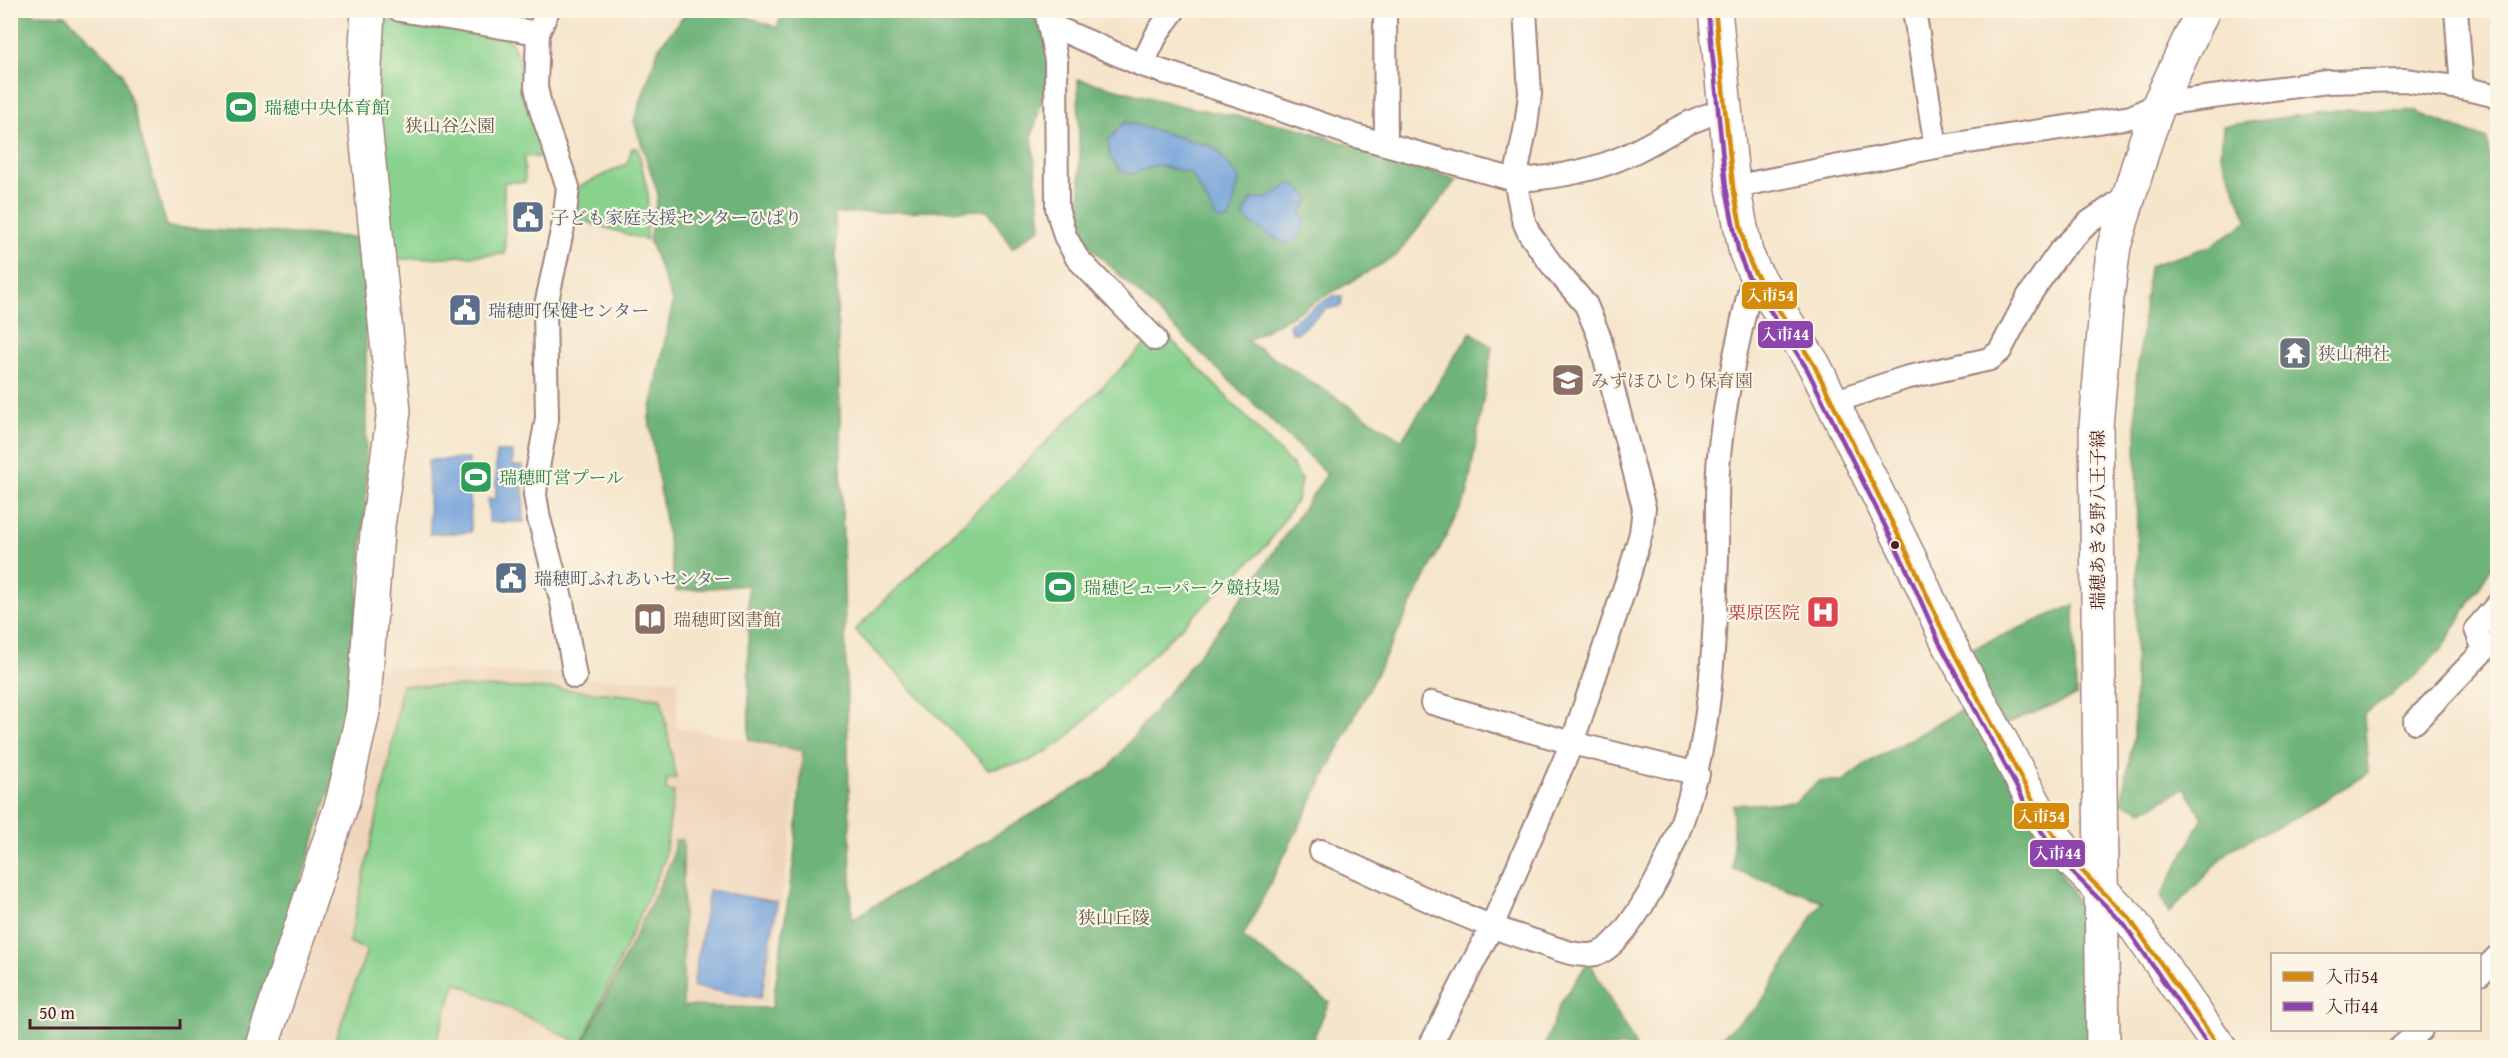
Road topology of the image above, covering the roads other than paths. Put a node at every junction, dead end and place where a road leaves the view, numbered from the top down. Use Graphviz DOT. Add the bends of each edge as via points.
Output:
graph roads {
  1 [pos="368,10"];
  2 [pos="400,10"];
  3 [pos="548,10"];
  4 [pos="1174,10"];
  5 [pos="1385,10"];
  6 [pos="1525,10"];
  7 [pos="1715,10"];
  8 [pos="1914,10"];
  9 [pos="2203,10"];
  10 [pos="2456,10"];
  11 [pos="1047,18"];
  12 [pos="538,33"];
  13 [pos="1142,65"];
  14 [pos="2462,88"];
  15 [pos="2496,96"];
  16 [pos="2159,104"];
  17 [pos="1725,111"];
  18 [pos="1386,144"];
  19 [pos="1936,147"];
  20 [pos="1515,180"];
  21 [pos="1733,187"];
  22 [pos="2129,195"];
  23 [pos="1754,271"];
  24 [pos="1155,339"];
  25 [pos="1833,402"];
  26 [pos="2498,604"];
  27 [pos="2491,656"];
  28 [pos="575,677"];
  29 [pos="1432,703"];
  30 [pos="2415,722"];
  31 [pos="1572,743"];
  32 [pos="1698,774"];
  33 [pos="1321,851"];
  34 [pos="2102,892"];
  35 [pos="1491,928"];
  36 [pos="2498,956"];
  37 [pos="2481,973"];
  38 [pos="2419,1031"];
  39 [pos="261,1047"];
  40 [pos="1429,1047"];
  41 [pos="2103,1047"];
  42 [pos="2220,1047"];
  43 [pos="2400,1047"];
  1 -- 39 [label="street" via="363,104 394,411 377,533 363,712 343,800"];
  2 -- 12 [label="street"];
  3 -- 12 [label="street"];
  4 -- 13 [label="street"];
  5 -- 18 [label="street"];
  6 -- 20 [label="street" via="1530,94"];
  7 -- 17 [label="street"];
  8 -- 19 [label="street"];
  9 -- 16 [label="street, 瑞穂あきる野八王子線"];
  10 -- 14 [label="street"];
  11 -- 13 [label="street"];
  11 -- 24 [label="street" via="1056,60 1057,208 1065,236 1077,258"];
  12 -- 28 [label="street" via="536,87 568,187 545,310 547,418 535,495 562,602"];
  13 -- 18 [label="street"];
  14 -- 15 [label="street"];
  14 -- 16 [label="street" via="2404,80 2327,82"];
  16 -- 19 [label="street" via="2131,117"];
  16 -- 22 [label="street, 瑞穂あきる野八王子線"];
  17 -- 20 [label="street" via="1677,127 1613,162"];
  17 -- 21 [label="street"];
  18 -- 20 [label="street"];
  19 -- 21 [label="street"];
  20 -- 31 [label="street" via="1529,233 1586,305 1599,336 1644,508 1629,575"];
  21 -- 23 [label="street" via="1746,253"];
  22 -- 25 [label="street" via="2089,222 2060,251 2028,297 2000,351 1990,359 1905,378"];
  22 -- 34 [label="street, 瑞穂あきる野八王子線" via="2114,246 2096,426"];
  23 -- 25 [label="street"];
  23 -- 32 [label="street" via="1730,380 1719,458 1710,696"];
  25 -- 34 [label="street" via="1996,734 2050,829 2072,861"];
  26 -- 27 [label="street" via="2476,629"];
  27 -- 30 [label="street"];
  29 -- 31 [label="street"];
  31 -- 32 [label="street"];
  31 -- 35 [label="street"];
  32 -- 35 [label="street" via="1669,856 1650,893 1627,929 1599,953 1579,956"];
  33 -- 35 [label="street"];
  34 -- 41 [label="street, 瑞穂あきる野八王子線"];
  34 -- 42 [label="street" via="2129,918"];
  35 -- 40 [label="street"];
  36 -- 37 [label="street"];
  38 -- 43 [label="street"];
}
